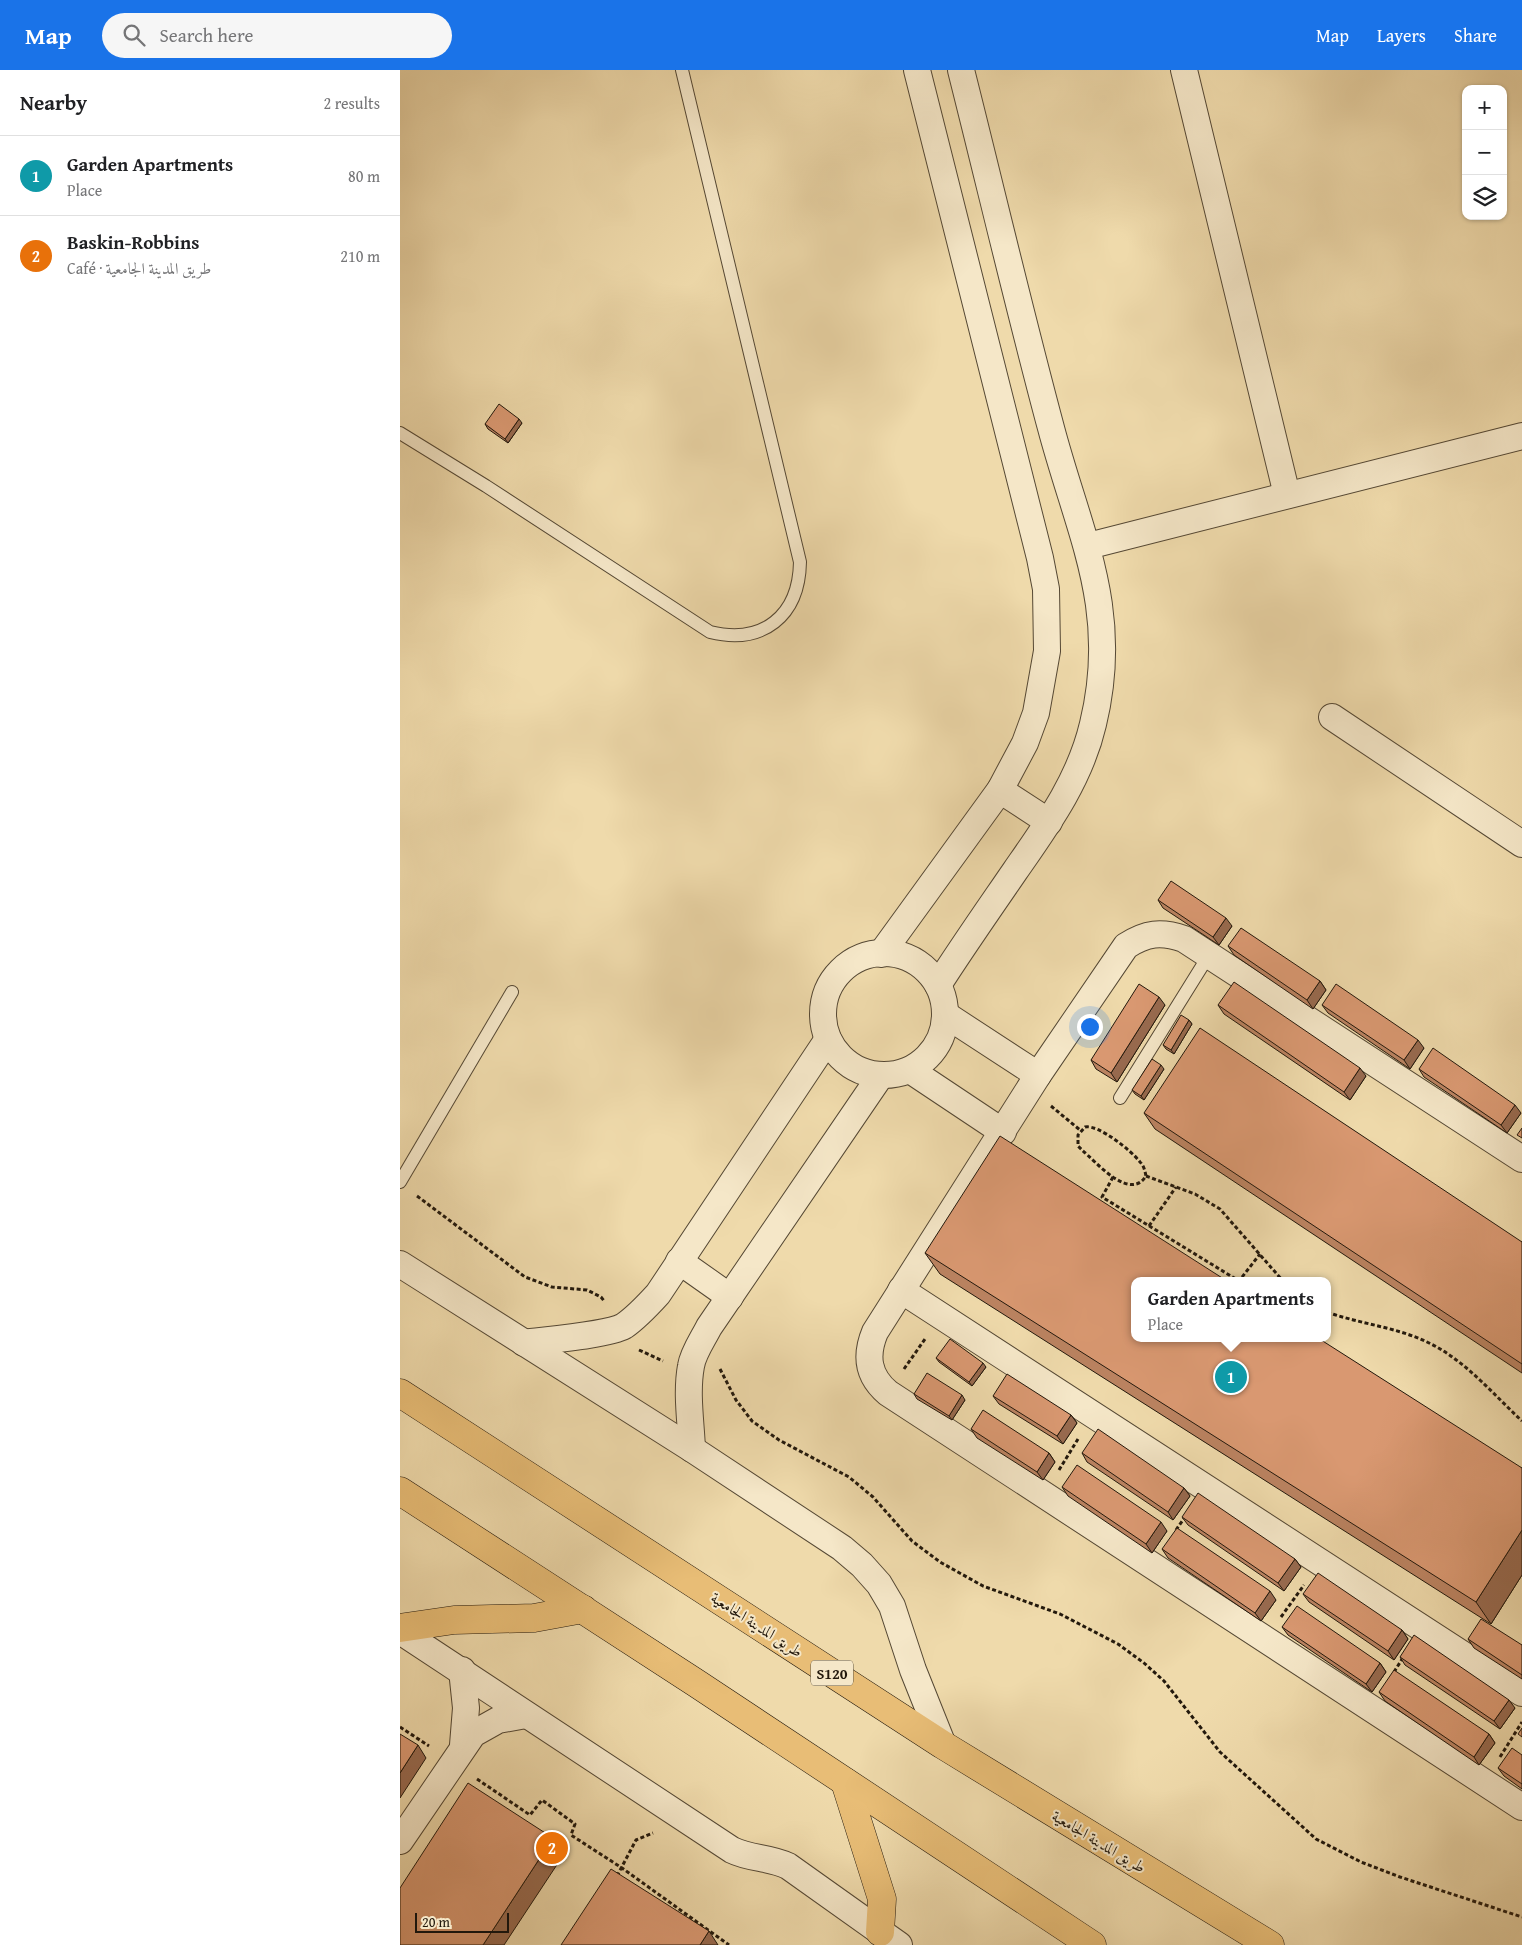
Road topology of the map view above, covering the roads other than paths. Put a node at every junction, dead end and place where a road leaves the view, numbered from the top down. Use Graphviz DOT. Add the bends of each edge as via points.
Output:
graph roads {
  1 [pos="682,70"];
  2 [pos="917,70"];
  3 [pos="961,70"];
  4 [pos="1184,70"];
  5 [pos="1051,430"];
  6 [pos="400,433"];
  7 [pos="1522,436"];
  8 [pos="1012,441"];
  9 [pos="1287,495"];
  10 [pos="1088,546"];
  11 [pos="1332,717"];
  12 [pos="1000,790"];
  13 [pos="1049,822"];
  14 [pos="1522,844"];
  15 [pos="881,954"];
  16 [pos="1209,955"];
  17 [pos="938,984"];
  18 [pos="512,992"];
  19 [pos="946,1015"];
  20 [pos="828,1039"];
  21 [pos="910,1070"];
  22 [pos="881,1075"];
  23 [pos="1034,1081"];
  24 [pos="1120,1098"];
  25 [pos="1002,1132"];
  26 [pos="1522,1159"];
  27 [pos="400,1182"];
  28 [pos="679,1261"];
  29 [pos="400,1264"];
  30 [pos="902,1290"];
  31 [pos="730,1297"];
  32 [pos="524,1343"];
  33 [pos="400,1393"];
  34 [pos="692,1449"];
  35 [pos="400,1491"];
  36 [pos="583,1609"];
  37 [pos="400,1629"];
  38 [pos="462,1670"];
  39 [pos="1522,1693"];
  40 [pos="526,1715"];
  41 [pos="943,1745"];
  42 [pos="458,1754"];
  43 [pos="846,1782"];
  44 [pos="1522,1807"];
  45 [pos="400,1841"];
  46 [pos="887,1940"];
  47 [pos="1092,1945"];
  48 [pos="1270,1945"];
  1 -- 6 [label="lane" via="800,562 800,579 787,610 775,622 752,633 727,636 710,632"];
  2 -- 8 [label="street"];
  3 -- 5 [label="street"];
  4 -- 9 [label="street"];
  5 -- 8 [label="street"];
  5 -- 10 [label="street"];
  7 -- 9 [label="street"];
  8 -- 12 [label="street" via="1046,589 1047,652 1036,713 1025,743"];
  9 -- 10 [label="street"];
  10 -- 13 [label="street" via="1099,596 1103,640 1101,683 1093,726 1079,767"];
  11 -- 14 [label="street"];
  12 -- 13 [label="street"];
  12 -- 15 [label="street"];
  13 -- 17 [label="street"];
  15 -- 17 [label="street" via="908,958"];
  15 -- 20 [label="street" via="864,957 849,965 833,983 824,1006"];
  16 -- 23 [label="street" via="1170,934 1154,933 1126,946"];
  16 -- 24 [label="lane"];
  16 -- 26 [label="street"];
  17 -- 19 [label="street"];
  18 -- 27 [label="lane"];
  19 -- 21 [label="street" via="936,1048"];
  19 -- 23 [label="street"];
  20 -- 22 [label="street" via="849,1064 864,1072"];
  20 -- 28 [label="street"];
  21 -- 22 [label="street"];
  21 -- 25 [label="street"];
  22 -- 31 [label="street"];
  23 -- 25 [label="street"];
  25 -- 30 [label="street"];
  28 -- 31 [label="street"];
  28 -- 32 [label="street" via="646,1308 623,1326"];
  29 -- 32 [label="street"];
  30 -- 39 [label="street"];
  30 -- 44 [label="street" via="870,1345 872,1374 888,1393"];
  31 -- 34 [label="street" via="709,1327 691,1365"];
  32 -- 34 [label="street"];
  33 -- 41 [label="main road, طريق المدينة الجامعية / S120"];
  34 -- 41 [label="street" via="842,1548 879,1584 892,1606"];
  35 -- 36 [label="main road"];
  36 -- 37 [label="main road" via="534,1618 454,1620"];
  36 -- 43 [label="main road"];
  37 -- 38 [label="street"];
  38 -- 40 [label="street"];
  38 -- 42 [label="street" via="466,1708"];
  40 -- 42 [label="street" via="498,1720 473,1734"];
  40 -- 46 [label="street" via="739,1854 788,1866"];
  41 -- 48 [label="main road, طريق المدينة الجامعية / S120"];
  42 -- 45 [label="street"];
  43 -- 46 [label="main road" via="882,1899"];
  43 -- 47 [label="main road"];
}
